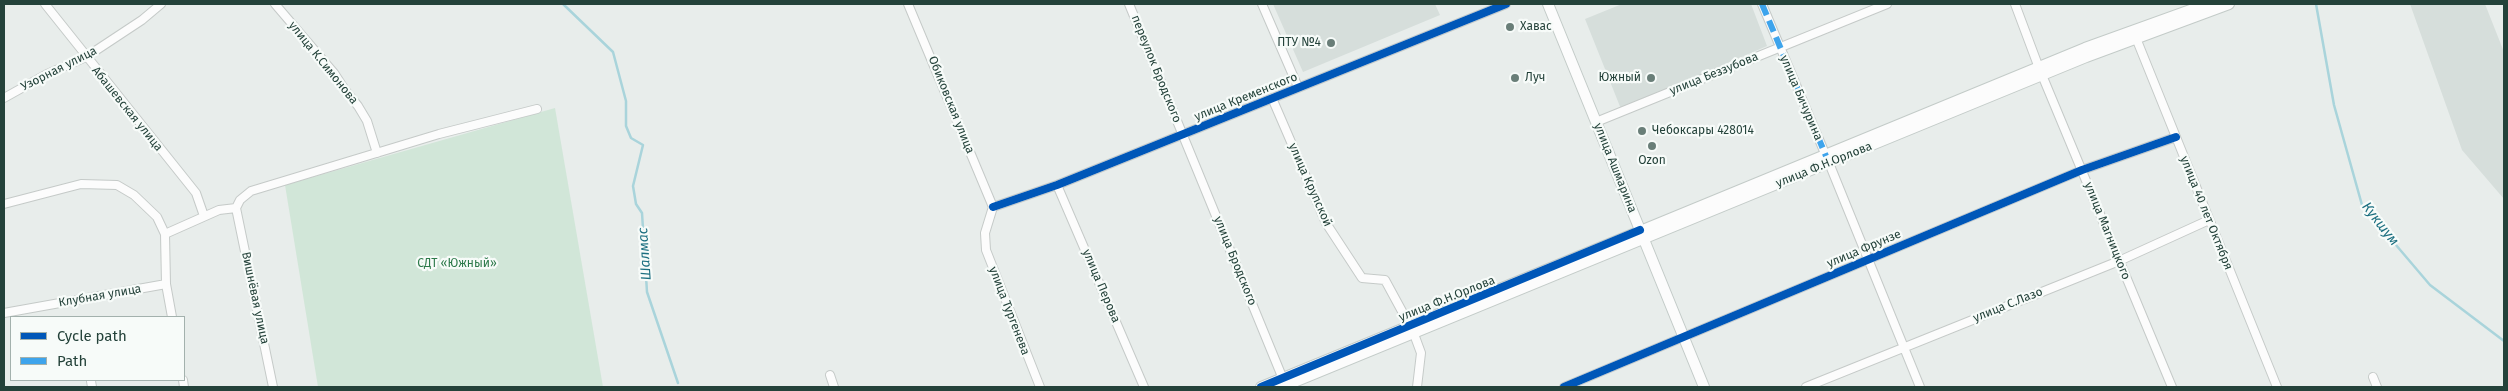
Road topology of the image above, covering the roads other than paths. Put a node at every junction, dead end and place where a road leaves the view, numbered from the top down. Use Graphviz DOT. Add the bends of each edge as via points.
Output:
graph roads {
  1 [pos="45,4"];
  2 [pos="161,4"];
  3 [pos="275,4"];
  4 [pos="908,4"];
  5 [pos="1129,4"];
  6 [pos="1262,4"];
  7 [pos="1506,4"];
  8 [pos="1548,4"];
  9 [pos="1762,4"];
  10 [pos="1886,4"];
  11 [pos="2015,4"];
  12 [pos="2207,4"];
  13 [pos="2229,4"];
  14 [pos="2136,38"];
  15 [pos="1779,48"];
  16 [pos="86,57"];
  17 [pos="2040,72"];
  18 [pos="1298,87"];
  19 [pos="4,98"];
  20 [pos="1272,98"];
  21 [pos="538,109"];
  22 [pos="1596,122"];
  23 [pos="1183,135"];
  24 [pos="2176,136"];
  25 [pos="377,153"];
  26 [pos="1827,160"];
  27 [pos="2082,170"];
  28 [pos="1057,185"];
  29 [pos="4,204"];
  30 [pos="994,207"];
  31 [pos="236,208"];
  32 [pos="204,216"];
  33 [pos="2209,220"];
  34 [pos="165,234"];
  35 [pos="1642,235"];
  36 [pos="1869,259"];
  37 [pos="2119,261"];
  38 [pos="166,284"];
  39 [pos="4,313"];
  40 [pos="172,316"];
  41 [pos="1412,330"];
  42 [pos="1684,338"];
  43 [pos="1903,347"];
  44 [pos="830,376"];
  45 [pos="2373,378"];
  46 [pos="1285,385"];
  47 [pos="273,387"];
  48 [pos="834,387"];
  49 [pos="1040,387"];
  50 [pos="1144,387"];
  51 [pos="1261,387"];
  52 [pos="1417,387"];
  53 [pos="1564,387"];
  54 [pos="1704,387"];
  55 [pos="1806,387"];
  56 [pos="1920,387"];
  57 [pos="2172,387"];
  58 [pos="2277,387"];
  59 [pos="2378,387"];
  1 -- 16 [label="street, Абашевская улица"];
  2 -- 16 [label="street, Узорная улица"];
  3 -- 25 [label="street, улица К.Симонова" via="358,106 367,121"];
  4 -- 30 [label="street, Обиковская улица"];
  5 -- 23 [label="street, переулок Бродского"];
  6 -- 18 [label="street"];
  7 -- 18 [label="street, улица Кременского"];
  8 -- 22 [label="main road, улица Ашмарина"];
  9 -- 15 [label="street, улица Бичурина"];
  10 -- 15 [label="street, улица Беззубова"];
  11 -- 17 [label="street, улица Магницкого"];
  12 -- 17 [label="main road, улица Ф.Н.Орлова"];
  13 -- 14 [label="main road, улица Ф.Н.Орлова"];
  14 -- 17 [label="main road, улица Ф.Н.Орлова"];
  14 -- 24 [label="street, улица 40 лет Октября"];
  15 -- 22 [label="street, улица Беззубова"];
  15 -- 26 [label="street, улица Бичурина"];
  16 -- 19 [label="street, Узорная улица"];
  16 -- 32 [label="street, Абашевская улица" via="196,194"];
  17 -- 26 [label="main road, улица Ф.Н.Орлова"];
  17 -- 27 [label="street, улица Магницкого"];
  18 -- 20 [label="street, улица Кременского"];
  20 -- 23 [label="street, улица Кременского"];
  20 -- 41 [label="street, улица Крупской" via="1326,223 1362,278 1385,280"];
  21 -- 25 [label="street"];
  22 -- 35 [label="main road, улица Ашмарина"];
  23 -- 28 [label="street, улица Кременского"];
  23 -- 46 [label="street, улица Бродского"];
  24 -- 27 [label="street, улица Фрунзе"];
  24 -- 33 [label="street, улица 40 лет Октября"];
  25 -- 31 [label="street" via="251,191"];
  26 -- 35 [label="main road, улица Ф.Н.Орлова"];
  26 -- 36 [label="street, улица Бичурина"];
  27 -- 36 [label="street, улица Фрунзе"];
  27 -- 37 [label="street, улица Магницкого"];
  28 -- 30 [label="street, улица Кременского"];
  28 -- 50 [label="street, улица Перова"];
  29 -- 34 [label="street" via="81,184 117,185 134,195 157,216"];
  30 -- 49 [label="street, улица Тургенева" via="985,233 986,250"];
  31 -- 32 [label="street"];
  31 -- 47 [label="street, Вишнёвая улица"];
  32 -- 34 [label="street"];
  33 -- 37 [label="street, улица С.Лазо"];
  33 -- 58 [label="street, улица 40 лет Октября"];
  34 -- 38 [label="street"];
  35 -- 41 [label="main road, улица Ф.Н.Орлова"];
  35 -- 42 [label="main road, улица Ашмарина"];
  36 -- 42 [label="street, улица Фрунзе"];
  36 -- 43 [label="street, улица Бичурина"];
  37 -- 43 [label="street, улица С.Лазо"];
  37 -- 57 [label="street, улица Магницкого"];
  38 -- 39 [label="street, Клубная улица"];
  38 -- 40 [label="street"];
  41 -- 46 [label="main road, улица Ф.Н.Орлова"];
  41 -- 52 [label="street, улица Крупской" via="1421,353"];
  42 -- 53 [label="street, улица Фрунзе"];
  42 -- 54 [label="main road, улица Ашмарина"];
  43 -- 55 [label="street, улица С.Лазо"];
  43 -- 56 [label="street, улица Бичурина"];
  44 -- 48 [label="street"];
  45 -- 59 [label="street"];
  46 -- 51 [label="main road, улица Ф.Н.Орлова"];
}
